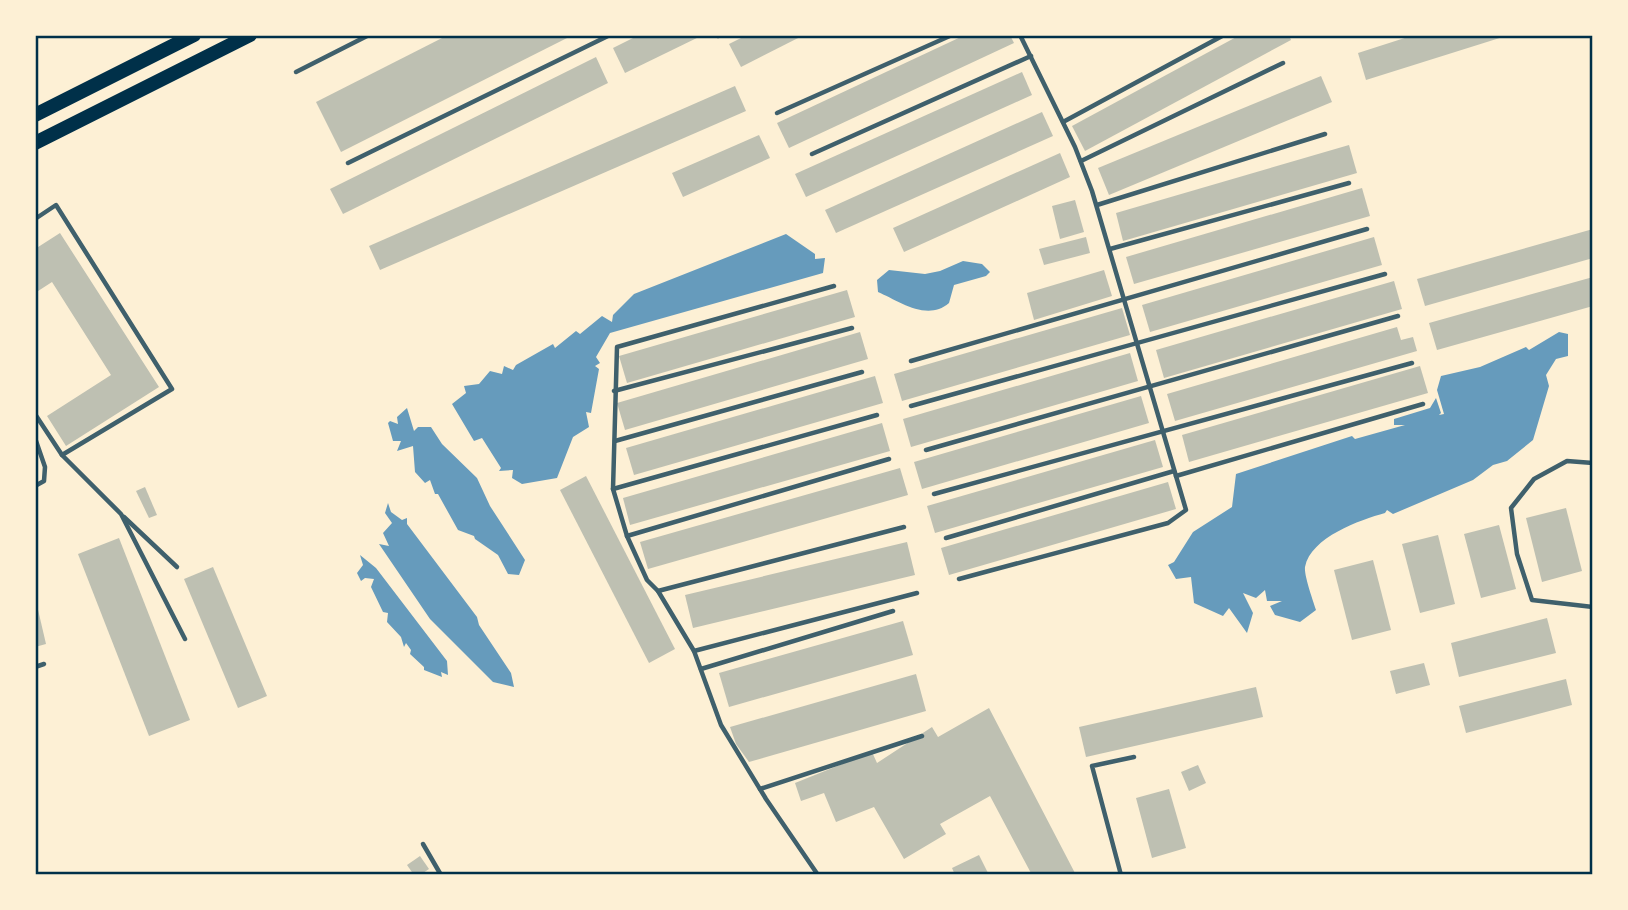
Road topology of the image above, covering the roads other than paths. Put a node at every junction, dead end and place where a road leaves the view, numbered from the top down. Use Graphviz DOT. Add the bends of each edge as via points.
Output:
graph roads {
  1 [pos="194,35"];
  2 [pos="250,35"];
  3 [pos="369,35"];
  4 [pos="610,35"];
  5 [pos="952,35"];
  6 [pos="1020,35"];
  7 [pos="1224,35"];
  8 [pos="1031,56"];
  9 [pos="1283,63"];
  10 [pos="296,72"];
  11 [pos="777,114"];
  12 [pos="35,115"];
  13 [pos="1063,122"];
  14 [pos="1325,134"];
  15 [pos="35,143"];
  16 [pos="812,154"];
  17 [pos="1081,161"];
  18 [pos="348,163"];
  19 [pos="1349,183"];
  20 [pos="1097,205"];
  21 [pos="35,219"];
  22 [pos="1367,229"];
  23 [pos="1110,250"];
  24 [pos="1385,274"];
  25 [pos="834,286"];
  26 [pos="1125,300"];
  27 [pos="1398,316"];
  28 [pos="852,328"];
  29 [pos="1137,342"];
  30 [pos="911,361"];
  31 [pos="1412,363"];
  32 [pos="862,372"];
  33 [pos="1150,385"];
  34 [pos="614,391"];
  35 [pos="1423,404"];
  36 [pos="911,406"];
  37 [pos="35,414"];
  38 [pos="877,415"];
  39 [pos="1162,430"];
  40 [pos="35,438"];
  41 [pos="615,441"];
  42 [pos="926,450"];
  43 [pos="62,456"];
  44 [pos="889,459"];
  45 [pos="1593,463"];
  46 [pos="1175,473"];
  47 [pos="35,486"];
  48 [pos="613,489"];
  49 [pos="934,494"];
  50 [pos="121,514"];
  51 [pos="904,527"];
  52 [pos="627,536"];
  53 [pos="946,538"];
  54 [pos="177,567"];
  55 [pos="959,579"];
  56 [pos="658,591"];
  57 [pos="917,593"];
  58 [pos="1593,607"];
  59 [pos="893,611"];
  60 [pos="185,639"];
  61 [pos="694,651"];
  62 [pos="44,664"];
  63 [pos="35,667"];
  64 [pos="701,669"];
  65 [pos="922,736"];
  66 [pos="1134,757"];
  67 [pos="760,789"];
  68 [pos="423,844"];
  69 [pos="441,875"];
  70 [pos="818,875"];
  71 [pos="1121,875"];
  1 -- 12 [label="main road"];
  2 -- 15 [label="main road"];
  3 -- 10 [label="lane"];
  4 -- 18 [label="lane"];
  5 -- 11 [label="lane"];
  6 -- 8 [label="lane"];
  7 -- 13 [label="lane"];
  8 -- 13 [label="lane"];
  8 -- 16 [label="lane"];
  9 -- 17 [label="lane"];
  13 -- 17 [label="lane"];
  14 -- 20 [label="lane"];
  17 -- 20 [label="lane"];
  19 -- 23 [label="lane"];
  20 -- 23 [label="lane"];
  21 -- 43 [label="lane" via="56,205 172,389"];
  22 -- 26 [label="lane"];
  23 -- 26 [label="lane"];
  24 -- 29 [label="lane"];
  25 -- 34 [label="lane" via="617,347"];
  26 -- 29 [label="lane"];
  26 -- 30 [label="lane"];
  27 -- 33 [label="lane"];
  28 -- 34 [label="lane"];
  29 -- 33 [label="lane"];
  29 -- 36 [label="lane"];
  31 -- 39 [label="lane"];
  32 -- 41 [label="lane"];
  33 -- 39 [label="lane"];
  33 -- 42 [label="lane"];
  34 -- 41 [label="lane"];
  35 -- 46 [label="lane"];
  37 -- 43 [label="lane"];
  38 -- 48 [label="lane"];
  39 -- 46 [label="lane"];
  39 -- 49 [label="lane"];
  40 -- 47 [label="lane" via="46,475"];
  41 -- 48 [label="lane"];
  43 -- 50 [label="lane"];
  44 -- 52 [label="lane"];
  45 -- 58 [label="lane" via="1567,461 1534,479 1511,508 1517,554 1532,600"];
  46 -- 53 [label="lane"];
  46 -- 55 [label="lane" via="1186,510 1168,523"];
  48 -- 52 [label="lane"];
  50 -- 54 [label="lane"];
  50 -- 60 [label="lane"];
  51 -- 56 [label="lane"];
  52 -- 56 [label="lane" via="647,580"];
  56 -- 61 [label="lane"];
  57 -- 61 [label="lane"];
  59 -- 64 [label="lane"];
  61 -- 64 [label="lane"];
  62 -- 63 [label="lane"];
  64 -- 67 [label="lane" via="721,725"];
  65 -- 67 [label="lane"];
  66 -- 71 [label="lane" via="1092,766"];
  67 -- 70 [label="lane"];
  68 -- 69 [label="lane"];
}
